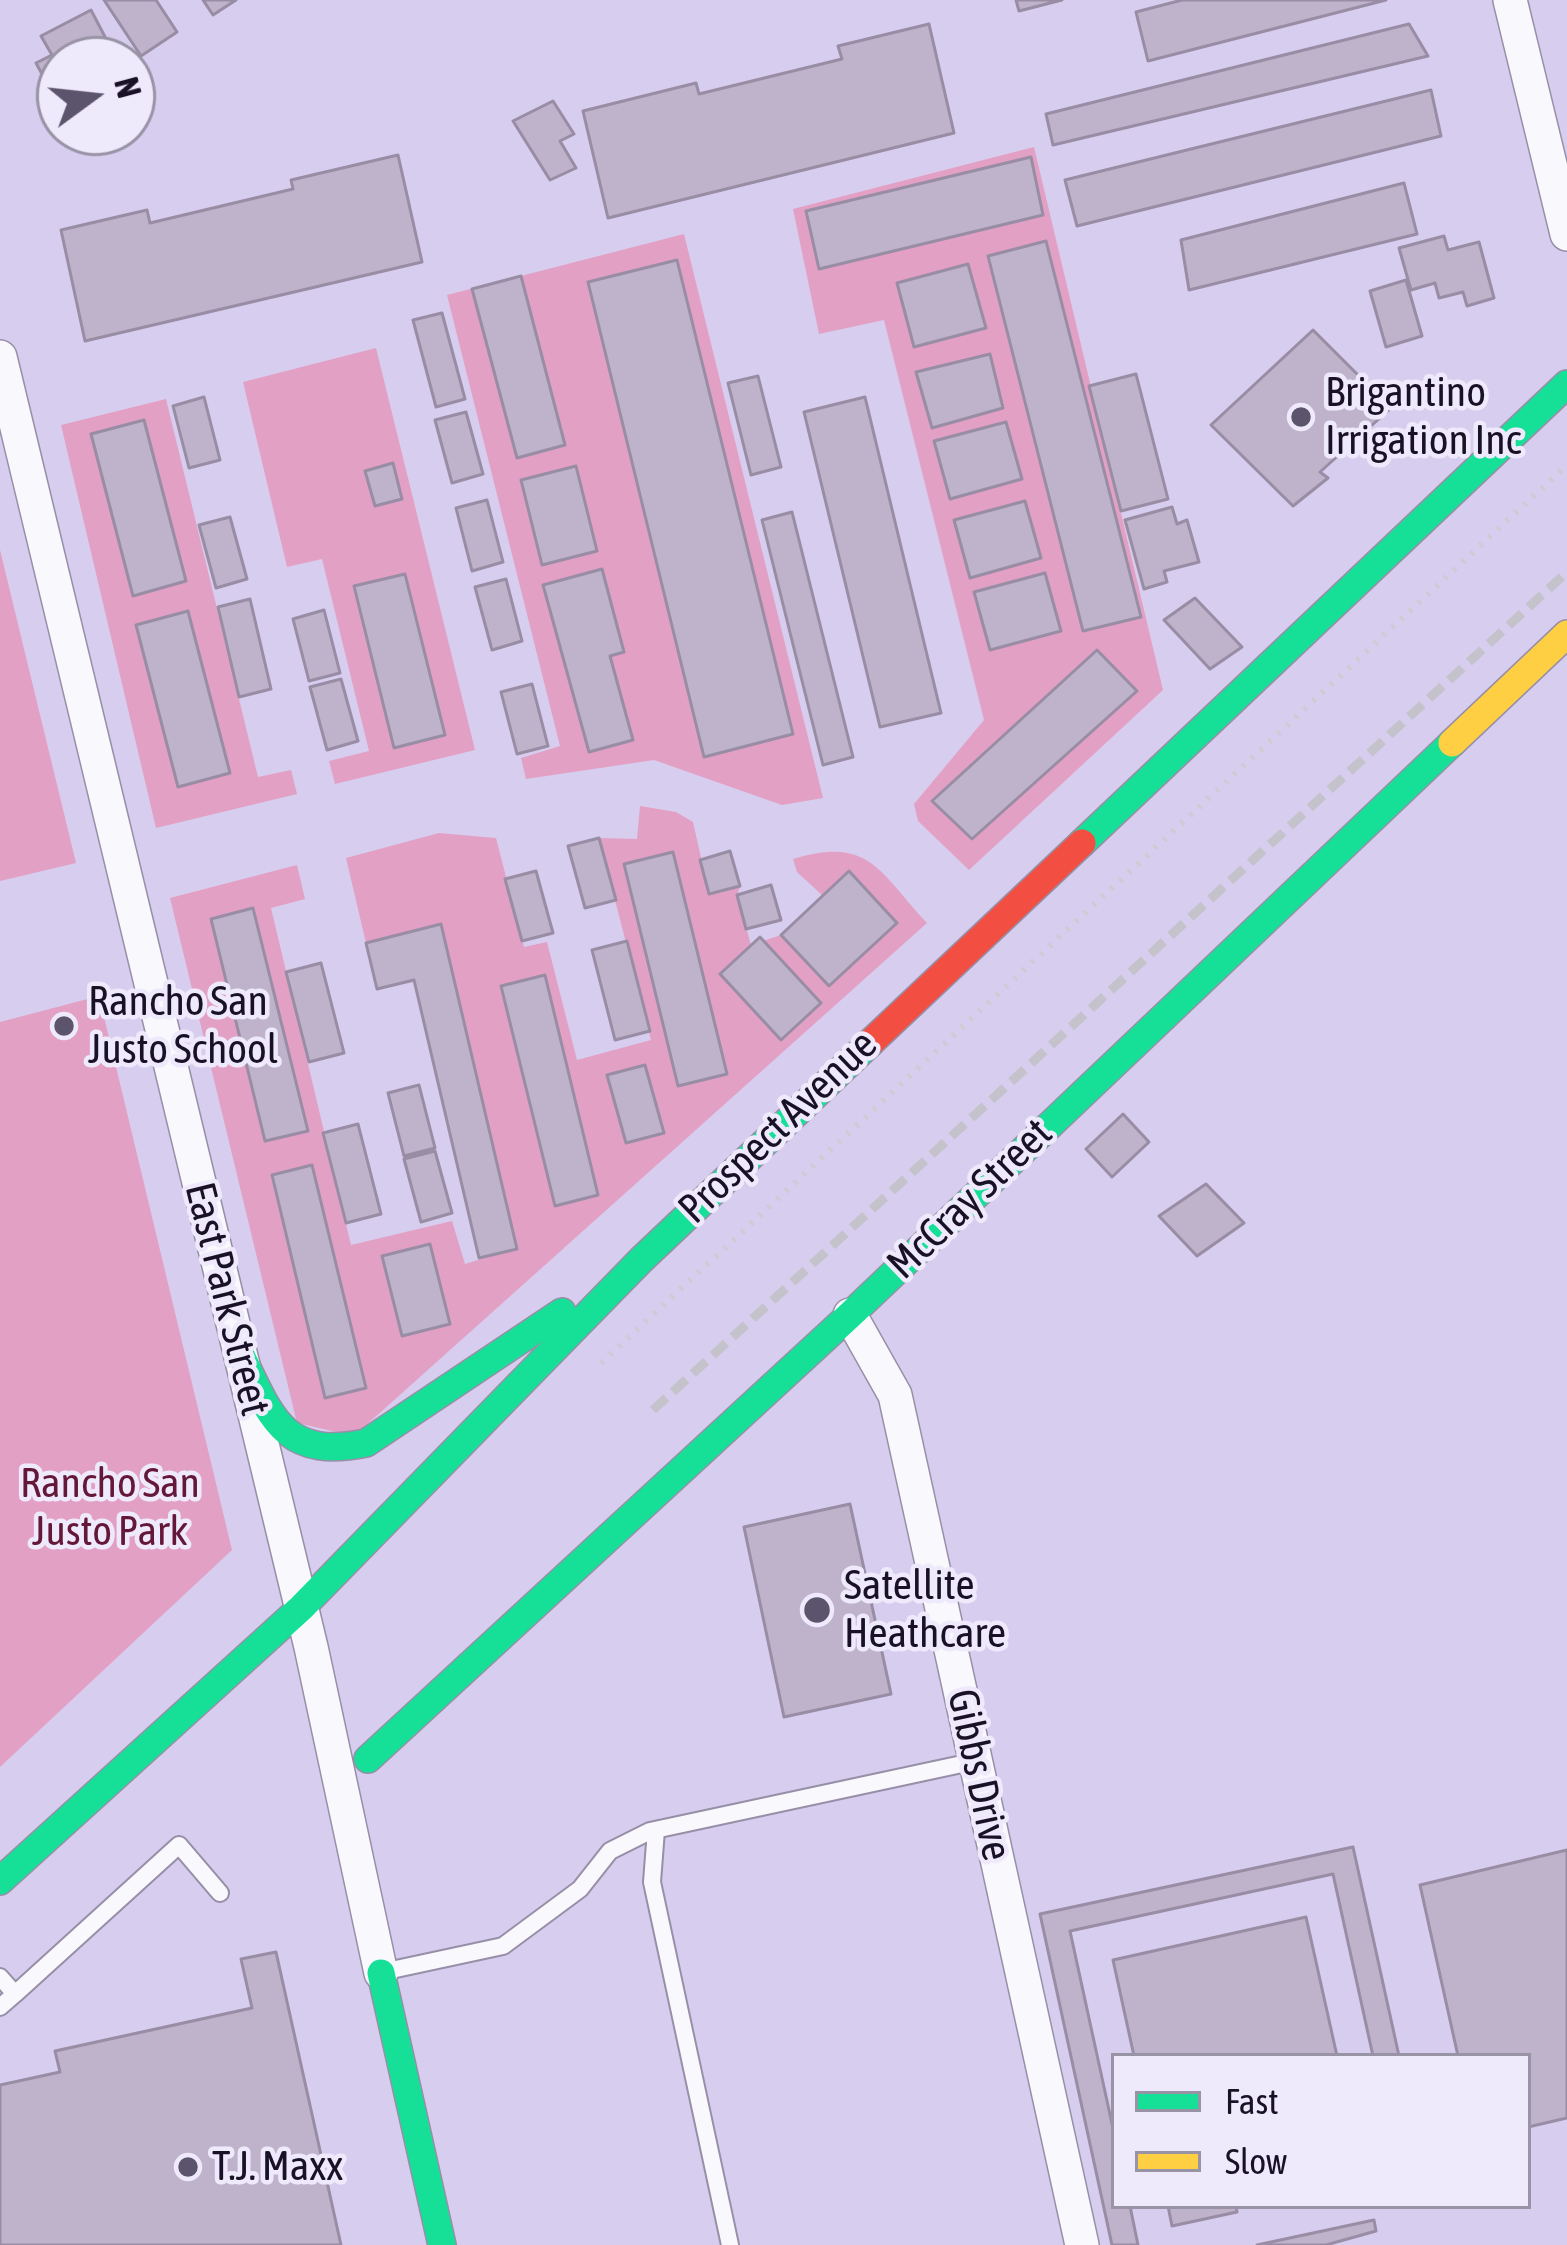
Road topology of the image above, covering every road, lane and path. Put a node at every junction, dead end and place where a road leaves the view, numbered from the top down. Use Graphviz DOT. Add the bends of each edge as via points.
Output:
graph roads {
  1 [pos="1510,0"];
  2 [pos="1567,234"];
  3 [pos="1,368"];
  4 [pos="1567,384"];
  5 [pos="1567,465"];
  6 [pos="1567,634"];
  7 [pos="641,1260"];
  8 [pos="850,1315"];
  9 [pos="240,1353"];
  10 [pos="585,1378"];
  11 [pos="301,1608"];
  12 [pos="368,1759"];
  13 [pos="976,1761"];
  14 [pos="656,1830"];
  15 [pos="0,1881"];
  16 [pos="220,1893"];
  17 [pos="382,1972"];
  18 [pos="0,1977"];
  19 [pos="15,1994"];
  20 [pos="0,2007"];
  21 [pos="442,2245"];
  22 [pos="730,2245"];
  23 [pos="1082,2245"];
  1 -- 2 [label="street"];
  3 -- 9 [label="street, East Park Street"];
  4 -- 7 [label="street, Prospect Avenue"];
  5 -- 10 [label="path"];
  6 -- 8 [label="street, McCray Street"];
  7 -- 9 [label="street" via="365,1442 335,1452 286,1436"];
  7 -- 11 [label="street, Prospect Avenue"];
  8 -- 12 [label="street, McCray Street"];
  8 -- 13 [label="street, Gibbs Drive" via="895,1395"];
  9 -- 11 [label="street, East Park Street"];
  11 -- 15 [label="street, Prospect Avenue"];
  11 -- 17 [label="street, East Park Street"];
  13 -- 14 [label="lane"];
  13 -- 23 [label="street, Gibbs Drive"];
  14 -- 17 [label="lane" via="610,1852 580,1889 502,1946"];
  14 -- 22 [label="lane" via="652,1882"];
  16 -- 19 [label="lane" via="179,1845"];
  17 -- 21 [label="street, East Park Street"];
  18 -- 19 [label="lane"];
  19 -- 20 [label="lane"];
}
